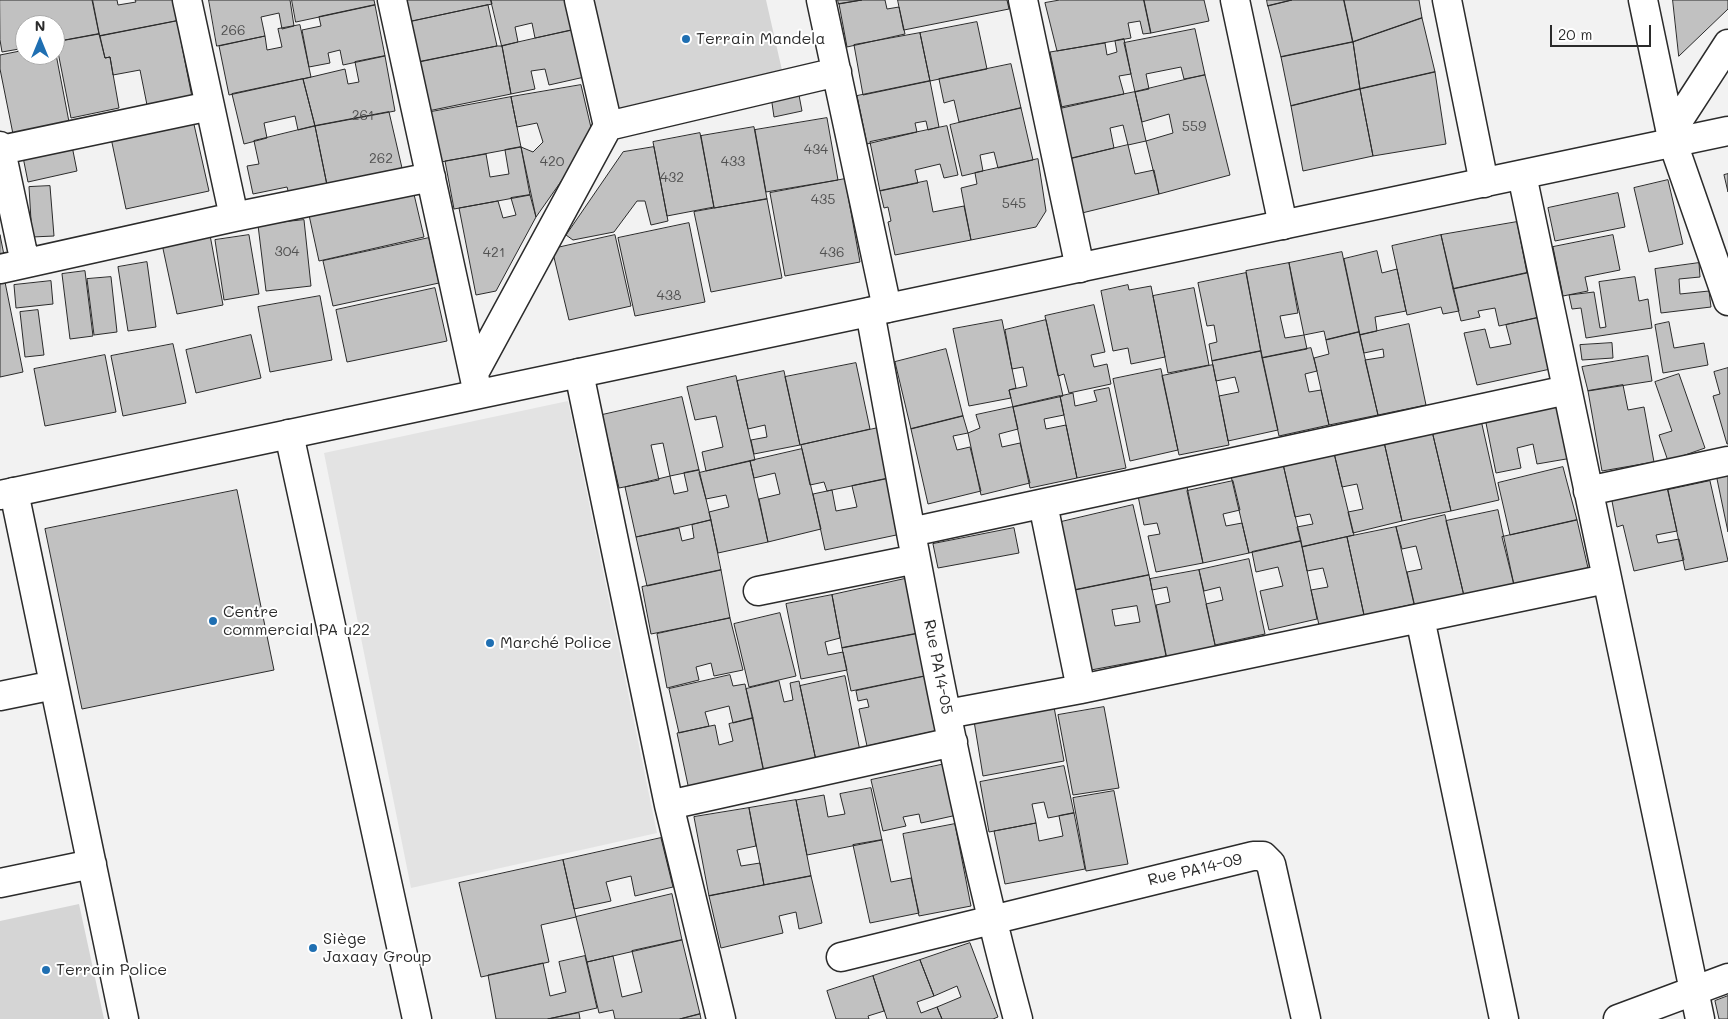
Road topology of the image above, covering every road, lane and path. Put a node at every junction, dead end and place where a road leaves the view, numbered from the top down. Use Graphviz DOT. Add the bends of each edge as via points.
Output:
graph roads {
  1 [pos="187,0"];
  2 [pos="392,0"];
  3 [pos="578,0"];
  4 [pos="822,0"];
  5 [pos="1023,0"];
  6 [pos="1235,0"];
  7 [pos="1447,0"];
  8 [pos="1644,0"];
  9 [pos="1728,44"];
  10 [pos="837,72"];
  11 [pos="210,106"];
  12 [pos="608,126"];
  13 [pos="1728,131"];
  14 [pos="1672,137"];
  15 [pos="0,148"];
  16 [pos="1522,175"];
  17 [pos="431,176"];
  18 [pos="1484,183"];
  19 [pos="234,217"];
  20 [pos="1283,225"];
  21 [pos="13,266"];
  22 [pos="1080,268"];
  23 [pos="1728,301"];
  24 [pos="878,310"];
  25 [pos="579,373"];
  26 [pos="476,383"];
  27 [pos="1567,390"];
  28 [pos="289,434"];
  29 [pos="1728,462"];
  30 [pos="1588,491"];
  31 [pos="7,493"];
  32 [pos="1043,504"];
  33 [pos="911,532"];
  34 [pos="916,559"];
  35 [pos="1606,579"];
  36 [pos="758,591"];
  37 [pos="1420,618"];
  38 [pos="54,685"];
  39 [pos="1081,689"];
  40 [pos="0,696"];
  41 [pos="948,714"];
  42 [pos="953,742"];
  43 [pos="669,806"];
  44 [pos="92,864"];
  45 [pos="0,883"];
  46 [pos="991,918"];
  47 [pos="841,957"];
  48 [pos="1728,978"];
  49 [pos="1694,992"];
  50 [pos="124,1019"];
  51 [pos="417,1019"];
  52 [pos="721,1019"];
  53 [pos="1018,1019"];
  54 [pos="1306,1019"];
  55 [pos="1504,1019"];
  56 [pos="1618,1019"];
  57 [pos="1700,1019"];
  1 -- 11 [label="street"];
  2 -- 17 [label="street"];
  3 -- 12 [label="street"];
  4 -- 10 [label="street, Rue PA14-05"];
  5 -- 22 [label="street"];
  6 -- 20 [label="street"];
  7 -- 18 [label="street"];
  8 -- 14 [label="street"];
  9 -- 14 [label="street"];
  10 -- 12 [label="street"];
  10 -- 24 [label="street, Rue PA14-05"];
  11 -- 15 [label="street"];
  11 -- 19 [label="street"];
  12 -- 26 [label="street"];
  13 -- 14 [label="street"];
  14 -- 16 [label="street"];
  14 -- 23 [label="street"];
  15 -- 21 [label="street"];
  16 -- 18 [label="street"];
  16 -- 27 [label="street"];
  17 -- 19 [label="street"];
  17 -- 26 [label="street"];
  18 -- 20 [label="street"];
  19 -- 21 [label="street"];
  20 -- 22 [label="street"];
  22 -- 24 [label="street"];
  24 -- 25 [label="street"];
  24 -- 33 [label="street, Rue PA14-05"];
  25 -- 26 [label="street"];
  25 -- 43 [label="street"];
  26 -- 28 [label="street"];
  27 -- 30 [label="street"];
  27 -- 32 [label="street"];
  28 -- 31 [label="street"];
  28 -- 51 [label="street"];
  29 -- 30 [label="street"];
  30 -- 35 [label="street"];
  31 -- 38 [label="street"];
  32 -- 33 [label="street"];
  32 -- 39 [label="street"];
  33 -- 34 [label="street, Rue PA14-05"];
  34 -- 36 [label="street"];
  34 -- 41 [label="street, Rue PA14-05"];
  35 -- 37 [label="street"];
  35 -- 49 [label="street"];
  37 -- 39 [label="street"];
  37 -- 55 [label="street"];
  38 -- 40 [label="street"];
  38 -- 44 [label="street"];
  39 -- 41 [label="street"];
  41 -- 42 [label="street, Rue PA14-05"];
  42 -- 43 [label="street"];
  42 -- 46 [label="street, Rue PA14-05"];
  43 -- 52 [label="street"];
  44 -- 45 [label="street"];
  44 -- 50 [label="street"];
  46 -- 47 [label="street"];
  46 -- 53 [label="street, Rue PA14-05"];
  46 -- 54 [label="street, Rue PA14-09" via="1263,856 1271,864"];
  48 -- 49 [label="street"];
  49 -- 56 [label="street"];
  49 -- 57 [label="street"];
}
